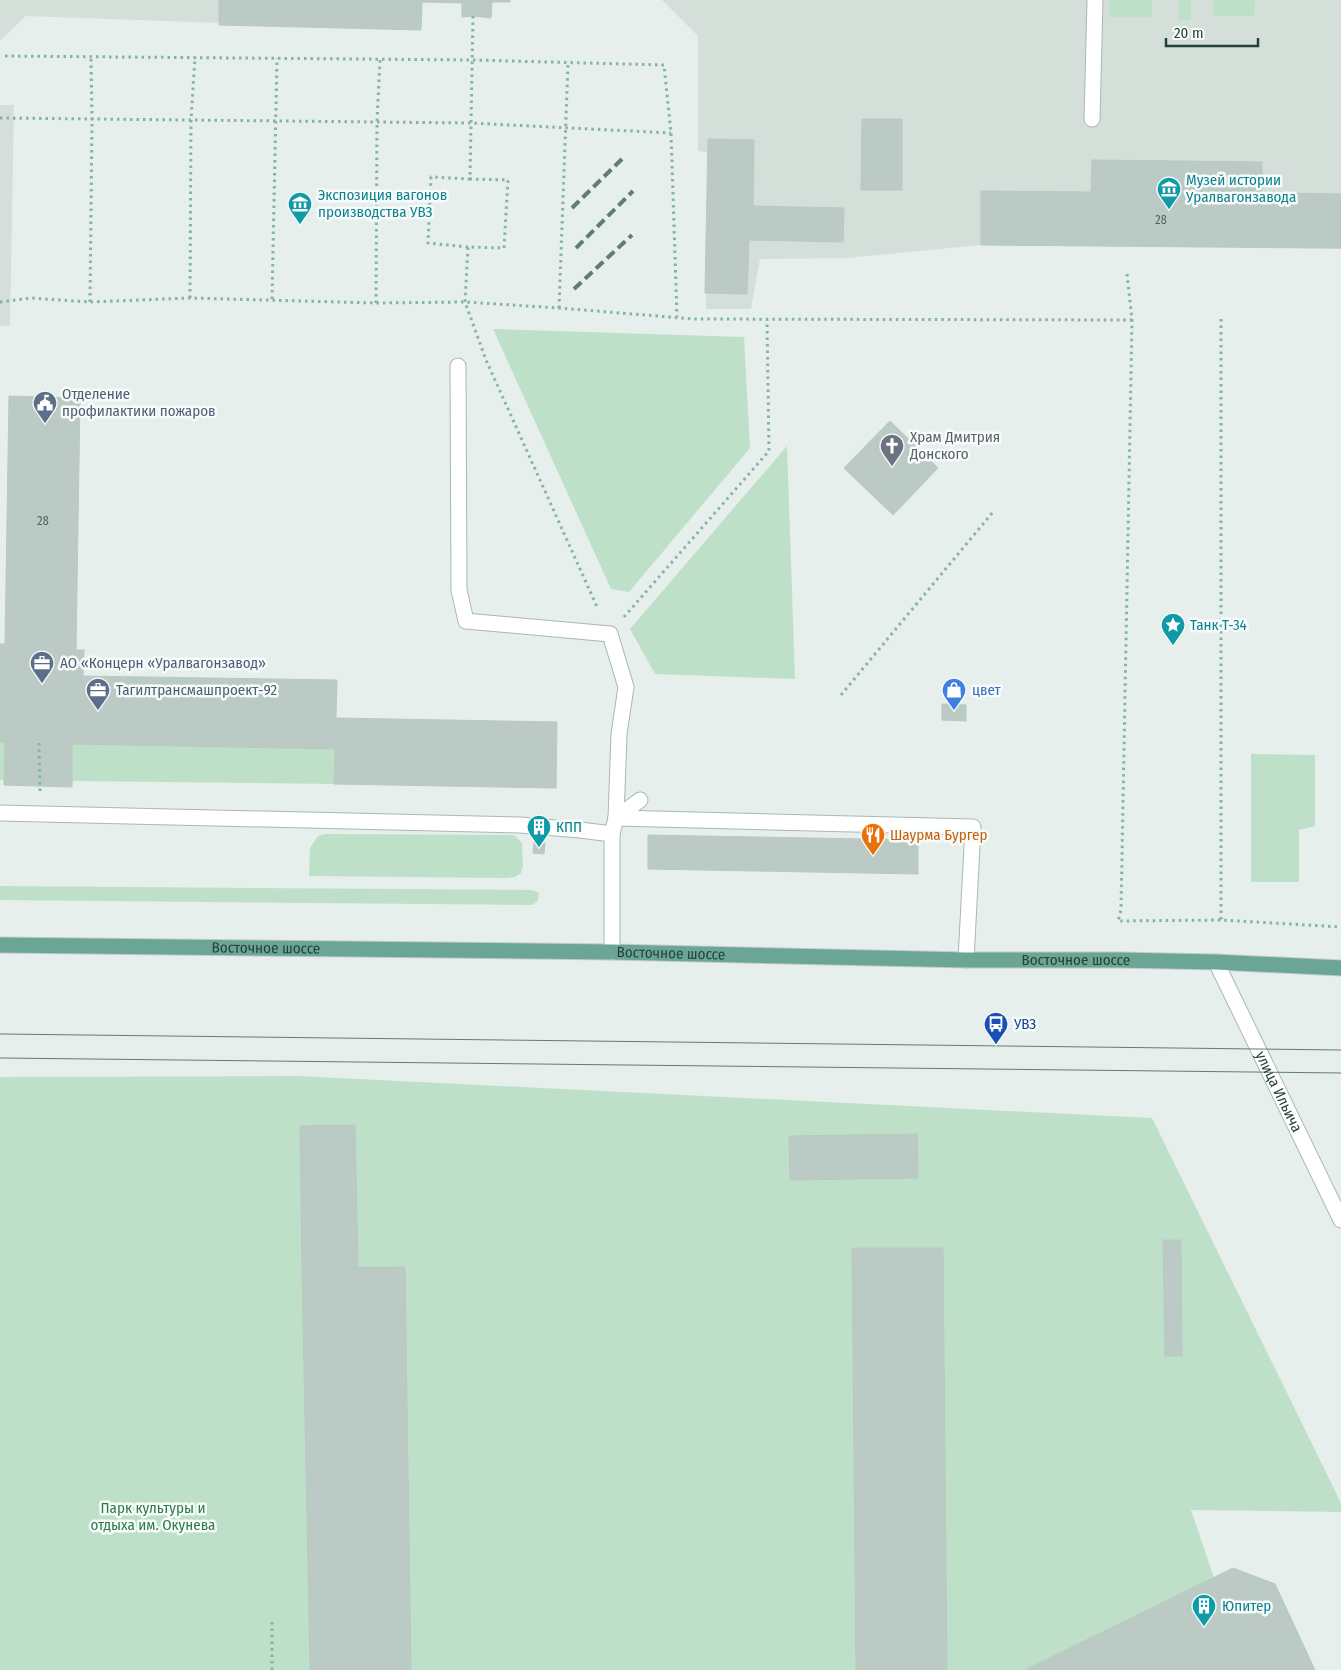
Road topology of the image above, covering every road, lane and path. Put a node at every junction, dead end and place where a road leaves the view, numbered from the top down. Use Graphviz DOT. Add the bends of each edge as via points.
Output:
graph roads {
  1 [pos="1095,0"];
  2 [pos="473,16"];
  3 [pos="5,56"];
  4 [pos="91,57"];
  5 [pos="195,58"];
  6 [pos="277,58"];
  7 [pos="380,59"];
  8 [pos="472,60"];
  9 [pos="568,63"];
  10 [pos="0,118"];
  11 [pos="1092,119"];
  12 [pos="92,120"];
  13 [pos="191,120"];
  14 [pos="276,122"];
  15 [pos="377,122"];
  16 [pos="470,123"];
  17 [pos="565,128"];
  18 [pos="672,133"];
  19 [pos="470,179"];
  20 [pos="468,247"];
  21 [pos="1127,274"];
  22 [pos="190,298"];
  23 [pos="272,299"];
  24 [pos="0,302"];
  25 [pos="90,302"];
  26 [pos="376,302"];
  27 [pos="465,302"];
  28 [pos="559,308"];
  29 [pos="677,318"];
  30 [pos="1221,319"];
  31 [pos="767,320"];
  32 [pos="1132,320"];
  33 [pos="458,366"];
  34 [pos="993,512"];
  35 [pos="610,634"];
  36 [pos="841,695"];
  37 [pos="39,743"];
  38 [pos="40,796"];
  39 [pos="640,800"];
  40 [pos="0,813"];
  41 [pos="616,818"];
  42 [pos="612,834"];
  43 [pos="1221,920"];
  44 [pos="1341,927"];
  45 [pos="0,945"];
  46 [pos="612,952"];
  47 [pos="966,960"];
  48 [pos="1216,962"];
  49 [pos="1341,968"];
  50 [pos="1341,1220"];
  51 [pos="272,1618"];
  52 [pos="272,1670"];
  1 -- 11 [label="street"];
  2 -- 8 [label="path"];
  3 -- 4 [label="path"];
  4 -- 5 [label="path"];
  4 -- 12 [label="path"];
  5 -- 6 [label="path"];
  5 -- 13 [label="path"];
  6 -- 7 [label="path"];
  6 -- 14 [label="path"];
  7 -- 8 [label="path"];
  7 -- 15 [label="path"];
  8 -- 9 [label="path"];
  8 -- 16 [label="path"];
  9 -- 17 [label="path"];
  9 -- 18 [label="path" via="664,65"];
  10 -- 12 [label="path"];
  12 -- 13 [label="path"];
  12 -- 25 [label="path"];
  13 -- 14 [label="path"];
  13 -- 22 [label="path"];
  14 -- 15 [label="path"];
  14 -- 23 [label="path"];
  15 -- 16 [label="path"];
  15 -- 26 [label="path"];
  16 -- 17 [label="path"];
  16 -- 19 [label="path"];
  17 -- 18 [label="path"];
  17 -- 28 [label="path"];
  18 -- 29 [label="path"];
  19 -- 20 [label="path" via="508,180 504,248"];
  19 -- 20 [label="path" via="431,177 428,243"];
  20 -- 27 [label="path"];
  21 -- 32 [label="path"];
  22 -- 23 [label="path"];
  22 -- 25 [label="path"];
  23 -- 26 [label="path"];
  24 -- 25 [label="path" via="31,298"];
  26 -- 27 [label="path"];
  27 -- 28 [label="path"];
  27 -- 35 [label="path" via="486,360"];
  28 -- 29 [label="path"];
  29 -- 31 [label="path"];
  30 -- 43 [label="path"];
  31 -- 32 [label="path"];
  31 -- 35 [label="path" via="769,451"];
  32 -- 43 [label="path" via="1122,910 1118,921"];
  33 -- 35 [label="street" via="460,590 466,621"];
  34 -- 36 [label="path"];
  35 -- 41 [label="street" via="626,686 619,734"];
  37 -- 38 [label="path"];
  39 -- 41 [label="street"];
  40 -- 42 [label="street" via="520,825"];
  41 -- 42 [label="street"];
  41 -- 47 [label="street" via="974,822"];
  42 -- 46 [label="street"];
  43 -- 44 [label="path"];
  45 -- 46 [label="main road, Восточное шоссе"];
  46 -- 47 [label="main road, Восточное шоссе"];
  47 -- 48 [label="main road, Восточное шоссе"];
  48 -- 49 [label="main road, Восточное шоссе"];
  48 -- 50 [label="street, улица Ильича"];
  51 -- 52 [label="path"];
}
